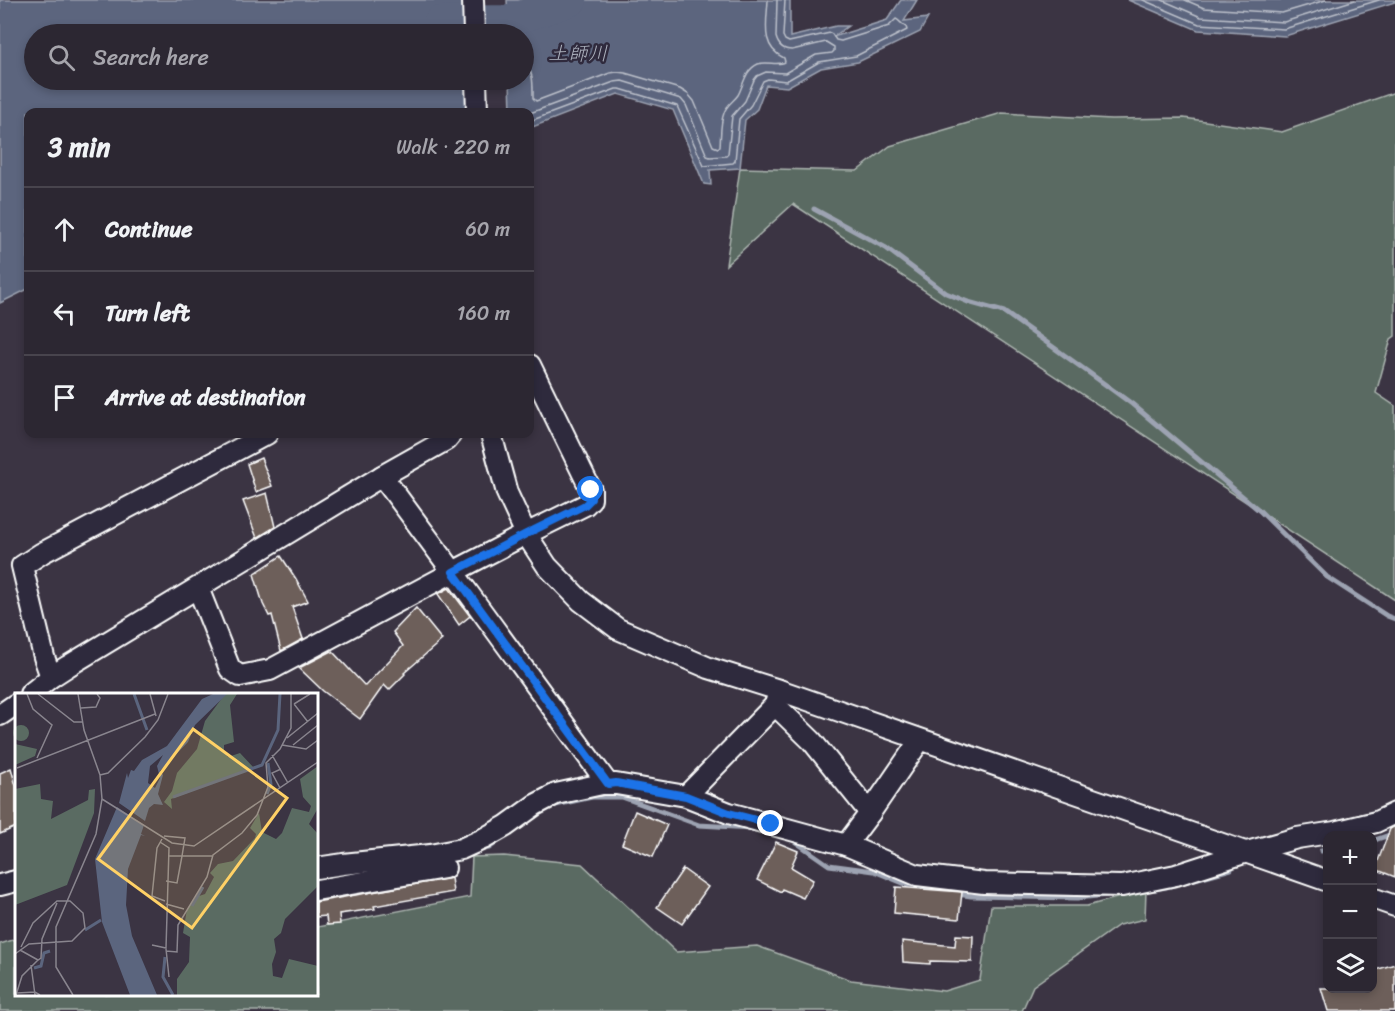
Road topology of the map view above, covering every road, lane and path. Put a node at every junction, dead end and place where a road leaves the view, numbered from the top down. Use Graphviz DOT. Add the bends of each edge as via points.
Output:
graph roads {
  1 [pos="473,0"];
  2 [pos="474,24"];
  3 [pos="476,90"];
  4 [pos="477,108"];
  5 [pos="534,373"];
  6 [pos="259,438"];
  7 [pos="448,438"];
  8 [pos="492,438"];
  9 [pos="382,476"];
  10 [pos="526,534"];
  11 [pos="453,572"];
  12 [pos="198,588"];
  13 [pos="51,677"];
  14 [pos="31,693"];
  15 [pos="777,698"];
  16 [pos="15,705"];
  17 [pos="0,716"];
  18 [pos="920,740"];
  19 [pos="608,784"];
  20 [pos="686,796"];
  21 [pos="870,813"];
  22 [pos="1395,813"];
  23 [pos="846,845"];
  24 [pos="1247,852"];
  25 [pos="318,868"];
  26 [pos="445,868"];
  27 [pos="1323,880"];
  28 [pos="15,881"];
  29 [pos="0,885"];
  30 [pos="318,890"];
  31 [pos="1377,900"];
  32 [pos="1395,906"];
  1 -- 2 [label="street"];
  3 -- 4 [label="street"];
  5 -- 10 [label="street" via="591,490 591,499"];
  6 -- 13 [label="street" via="22,566"];
  7 -- 9 [label="street"];
  8 -- 10 [label="street" via="507,493"];
  9 -- 11 [label="street"];
  9 -- 12 [label="street"];
  10 -- 11 [label="street"];
  10 -- 15 [label="street" via="547,566 581,601 618,629"];
  11 -- 12 [label="street" via="270,670 240,676 230,669"];
  11 -- 19 [label="street"];
  12 -- 13 [label="street"];
  13 -- 14 [label="street"];
  15 -- 18 [label="street"];
  15 -- 20 [label="street"];
  15 -- 21 [label="street"];
  16 -- 17 [label="street"];
  18 -- 21 [label="street"];
  18 -- 24 [label="street"];
  19 -- 20 [label="street"];
  19 -- 25 [label="street" via="556,794 461,849"];
  20 -- 23 [label="street" via="729,813"];
  21 -- 23 [label="street"];
  22 -- 24 [label="street" via="1376,822"];
  23 -- 24 [label="street" via="917,875 984,883 1122,886 1176,875"];
  24 -- 27 [label="street"];
  26 -- 30 [label="street"];
  28 -- 29 [label="street"];
  31 -- 32 [label="street"];
}
